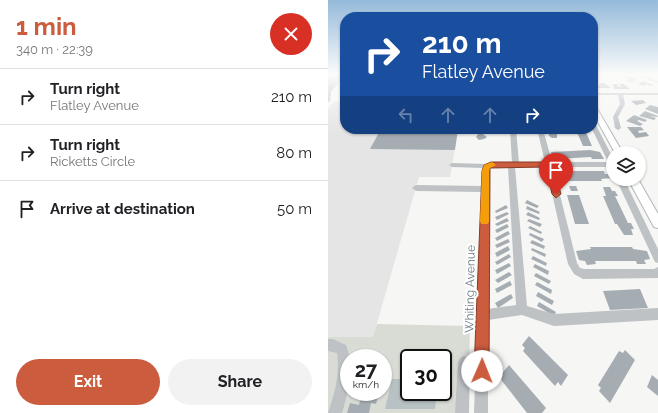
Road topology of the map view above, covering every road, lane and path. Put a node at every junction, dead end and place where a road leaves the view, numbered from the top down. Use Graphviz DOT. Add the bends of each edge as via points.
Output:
graph roads {
  1 [pos="620,94"];
  2 [pos="598,116"];
  3 [pos="618,128"];
  4 [pos="513,134"];
  5 [pos="541,134"];
  6 [pos="598,134"];
  7 [pos="614,146"];
  8 [pos="606,150"];
  9 [pos="514,164"];
  10 [pos="549,164"];
  11 [pos="606,164"];
  12 [pos="452,165"];
  13 [pos="487,166"];
  14 [pos="623,186"];
  15 [pos="637,186"];
  16 [pos="416,188"];
  17 [pos="485,189"];
  18 [pos="658,224"];
  19 [pos="658,259"];
  20 [pos="658,272"];
  21 [pos="522,310"];
  22 [pos="658,314"];
  23 [pos="483,315"];
  24 [pos="328,344"];
  25 [pos="464,362"];
  26 [pos="333,411"];
  27 [pos="462,413"];
  28 [pos="481,413"];
  1 -- 3 [label="street" via="623,104 615,119"];
  2 -- 7 [label="main road"];
  4 -- 9 [label="street"];
  5 -- 10 [label="street"];
  6 -- 8 [label="street"];
  9 -- 10 [label="street"];
  9 -- 13 [label="street"];
  9 -- 21 [label="street"];
  10 -- 11 [label="street"];
  10 -- 20 [label="street" via="573,264 577,271 583,274"];
  12 -- 13 [label="street"];
  13 -- 17 [label="street, Whiting Avenue"];
  14 -- 19 [label="street"];
  15 -- 18 [label="main road"];
  16 -- 17 [label="street"];
  17 -- 23 [label="street, Whiting Avenue"];
  21 -- 22 [label="street" via="554,320"];
  21 -- 23 [label="street"];
  23 -- 28 [label="street, Whiting Avenue"];
  24 -- 26 [label="street" via="342,349 345,365 344,389"];
  25 -- 27 [label="street"];
}
